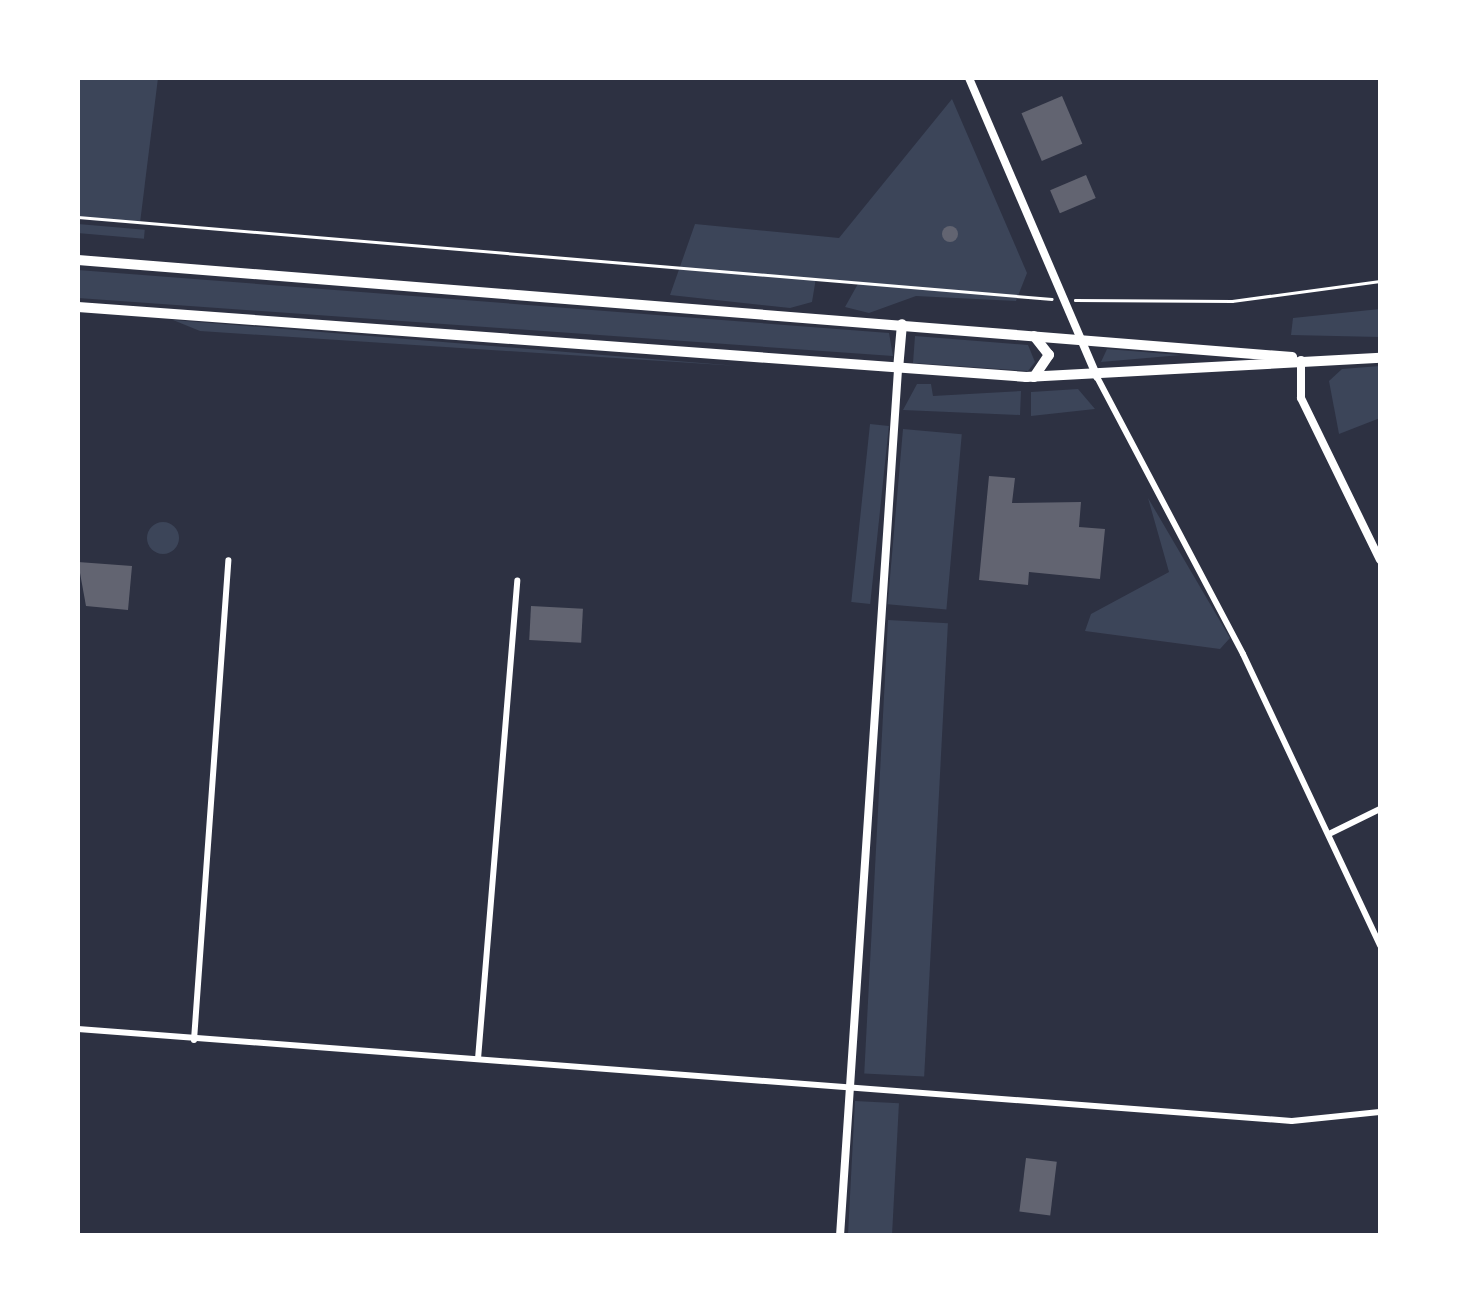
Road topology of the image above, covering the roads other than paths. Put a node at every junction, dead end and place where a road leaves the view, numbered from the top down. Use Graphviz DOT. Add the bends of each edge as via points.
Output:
graph roads {
  1 [pos="970,78"];
  2 [pos="78,260"];
  3 [pos="78,306"];
  4 [pos="902,324"];
  5 [pos="1030,334"];
  6 [pos="1078,337"];
  7 [pos="1380,358"];
  8 [pos="1301,360"];
  9 [pos="898,369"];
  10 [pos="1034,377"];
  11 [pos="1097,377"];
  12 [pos="228,560"];
  13 [pos="1380,560"];
  14 [pos="516,582"];
  15 [pos="1380,809"];
  16 [pos="1330,832"];
  17 [pos="1380,945"];
  18 [pos="78,1030"];
  19 [pos="194,1040"];
  20 [pos="478,1059"];
  21 [pos="846,1090"];
  22 [pos="1380,1112"];
  23 [pos="840,1236"];
  1 -- 6 [label="street"];
  2 -- 4 [label="main road"];
  3 -- 9 [label="main road"];
  4 -- 5 [label="main road"];
  4 -- 9 [label="main road"];
  5 -- 6 [label="main road"];
  5 -- 10 [label="main road" via="1049,355"];
  6 -- 8 [label="main road"];
  6 -- 11 [label="street"];
  7 -- 8 [label="main road"];
  8 -- 11 [label="main road"];
  8 -- 13 [label="street" via="1302,398"];
  9 -- 10 [label="main road"];
  9 -- 21 [label="street"];
  10 -- 11 [label="main road"];
  11 -- 16 [label="street"];
  12 -- 19 [label="street"];
  14 -- 20 [label="street"];
  15 -- 16 [label="street"];
  16 -- 17 [label="street"];
  18 -- 19 [label="street"];
  19 -- 20 [label="street"];
  20 -- 21 [label="street"];
  21 -- 22 [label="street" via="1292,1121"];
  21 -- 23 [label="street"];
}
